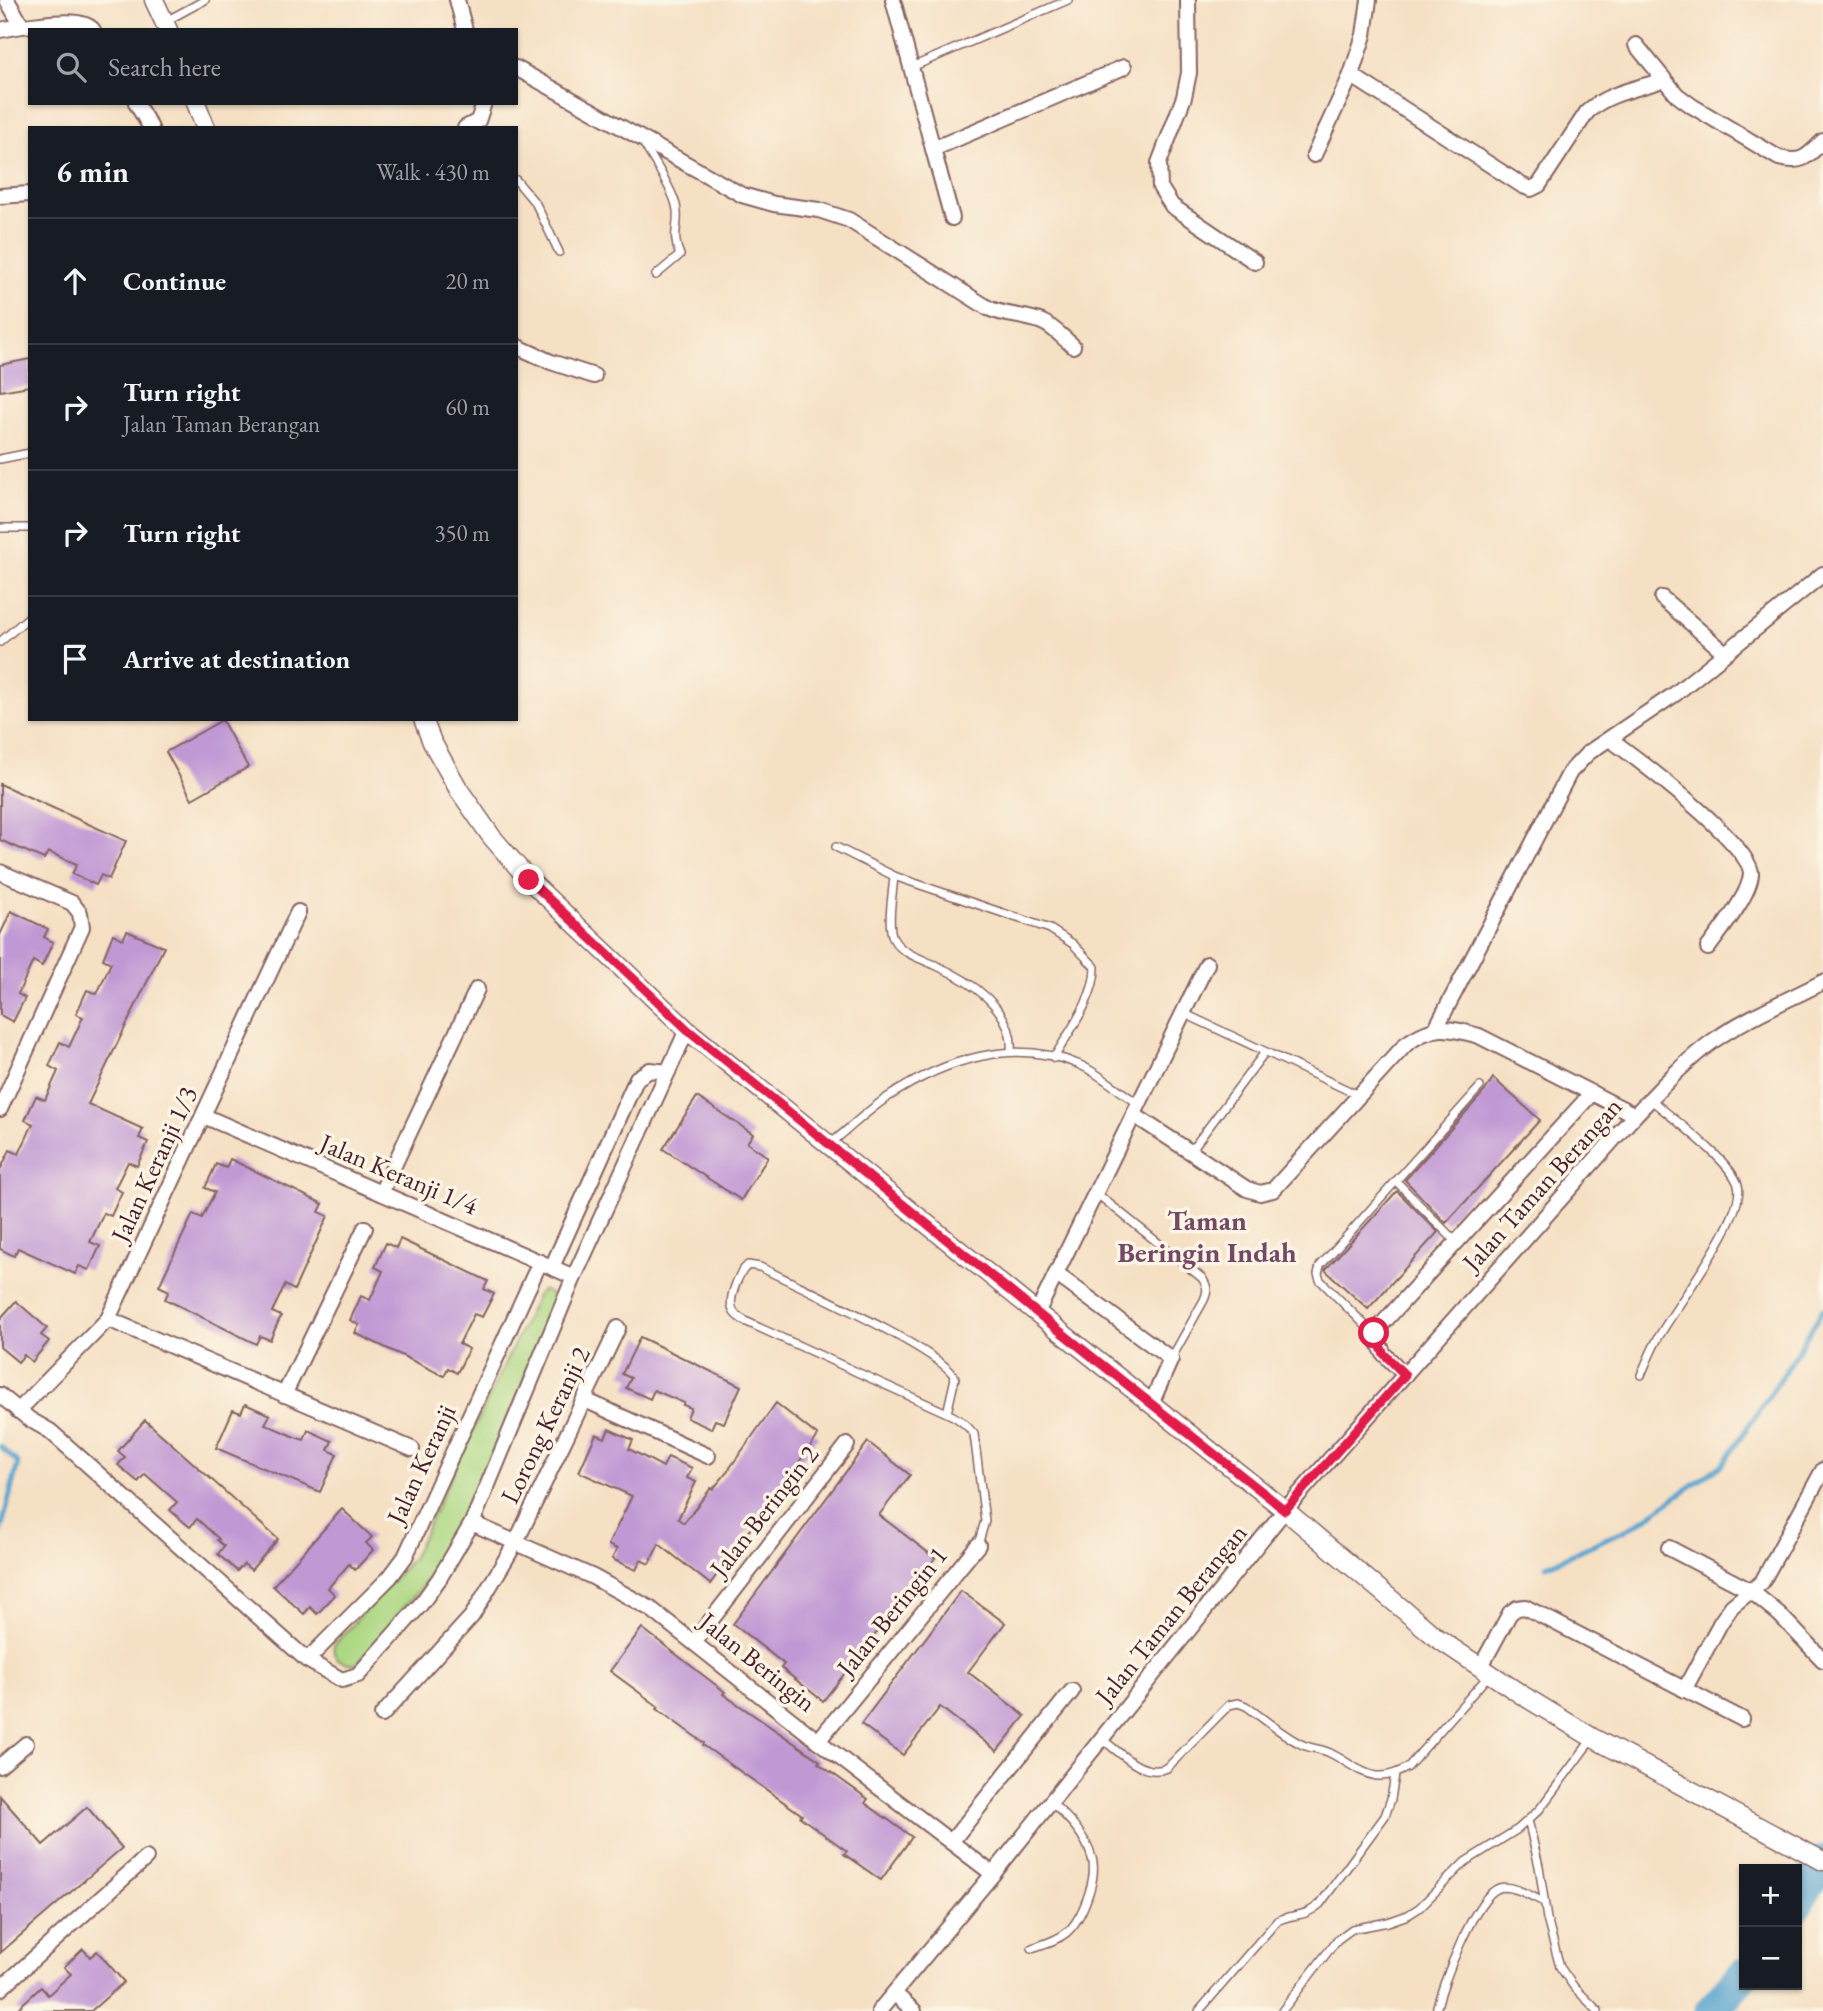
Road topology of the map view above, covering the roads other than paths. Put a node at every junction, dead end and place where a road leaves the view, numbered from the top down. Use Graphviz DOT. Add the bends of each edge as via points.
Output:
graph roads {
  1 [pos="7,0"];
  2 [pos="154,0"];
  3 [pos="205,0"];
  4 [pos="457,0"];
  5 [pos="893,0"];
  6 [pos="1068,0"];
  7 [pos="1188,0"];
  8 [pos="1368,0"];
  9 [pos="22,26"];
  10 [pos="167,26"];
  11 [pos="91,28"];
  12 [pos="464,28"];
  13 [pos="0,30"];
  14 [pos="1636,45"];
  15 [pos="911,67"];
  16 [pos="1124,67"];
  17 [pos="518,69"];
  18 [pos="1351,75"];
  19 [pos="1663,80"];
  20 [pos="137,105"];
  21 [pos="197,105"];
  22 [pos="483,105"];
  23 [pos="473,125"];
  24 [pos="149,126"];
  25 [pos="205,126"];
  26 [pos="640,137"];
  27 [pos="1823,141"];
  28 [pos="933,149"];
  29 [pos="1314,155"];
  30 [pos="518,182"];
  31 [pos="28,194"];
  32 [pos="0,196"];
  33 [pos="952,218"];
  34 [pos="559,252"];
  35 [pos="1255,262"];
  36 [pos="656,275"];
  37 [pos="1073,346"];
  38 [pos="518,347"];
  39 [pos="594,376"];
  40 [pos="28,453"];
  41 [pos="0,459"];
  42 [pos="0,528"];
  43 [pos="28,528"];
  44 [pos="1823,574"];
  45 [pos="1662,598"];
  46 [pos="28,618"];
  47 [pos="0,642"];
  48 [pos="1724,652"];
  49 [pos="424,721"];
  50 [pos="1610,738"];
  51 [pos="836,847"];
  52 [pos="0,872"];
  53 [pos="894,876"];
  54 [pos="298,912"];
  55 [pos="1708,948"];
  56 [pos="1208,964"];
  57 [pos="1823,982"];
  58 [pos="477,989"];
  59 [pos="1184,1013"];
  60 [pos="1436,1028"];
  61 [pos="688,1030"];
  62 [pos="1011,1052"];
  63 [pos="1265,1052"];
  64 [pos="1054,1058"];
  65 [pos="668,1072"];
  66 [pos="1480,1087"];
  67 [pos="1591,1093"];
  68 [pos="1358,1095"];
  69 [pos="1650,1099"];
  70 [pos="0,1109"];
  71 [pos="1136,1109"];
  72 [pos="1635,1115"];
  73 [pos="204,1116"];
  74 [pos="830,1145"];
  75 [pos="1191,1152"];
  76 [pos="1396,1181"];
  77 [pos="381,1193"];
  78 [pos="1096,1194"];
  79 [pos="365,1227"];
  80 [pos="1457,1242"];
  81 [pos="546,1264"];
  82 [pos="1056,1274"];
  83 [pos="574,1277"];
  84 [pos="1037,1313"];
  85 [pos="108,1319"];
  86 [pos="618,1328"];
  87 [pos="1374,1333"];
  88 [pos="1171,1359"];
  89 [pos="1405,1375"];
  90 [pos="1641,1375"];
  91 [pos="0,1395"];
  92 [pos="284,1395"];
  93 [pos="585,1400"];
  94 [pos="1152,1404"];
  95 [pos="18,1411"];
  96 [pos="947,1413"];
  97 [pos="847,1444"];
  98 [pos="412,1449"];
  99 [pos="708,1456"];
  100 [pos="1823,1470"];
  101 [pos="1285,1510"];
  102 [pos="472,1523"];
  103 [pos="516,1542"];
  104 [pos="978,1545"];
  105 [pos="1669,1548"];
  106 [pos="1751,1591"];
  107 [pos="694,1642"];
  108 [pos="307,1660"];
  109 [pos="1823,1660"];
  110 [pos="1485,1672"];
  111 [pos="1684,1690"];
  112 [pos="1072,1691"];
  113 [pos="382,1715"];
  114 [pos="1742,1719"];
  115 [pos="1593,1738"];
  116 [pos="1102,1739"];
  117 [pos="818,1741"];
  118 [pos="26,1744"];
  119 [pos="0,1766"];
  120 [pos="1395,1775"];
  121 [pos="1051,1802"];
  122 [pos="1528,1820"];
  123 [pos="951,1842"];
  124 [pos="146,1858"];
  125 [pos="1823,1861"];
  126 [pos="993,1874"];
  127 [pos="1544,1902"];
  128 [pos="1032,1948"];
  129 [pos="0,1989"];
  130 [pos="894,1993"];
  131 [pos="879,2011"];
  132 [pos="914,2011"];
  133 [pos="1199,2011"];
  134 [pos="1282,2011"];
  135 [pos="1436,2011"];
  136 [pos="1598,2011"];
  1 -- 9 [label="street"];
  2 -- 10 [label="street"];
  3 -- 10 [label="lane"];
  4 -- 12 [label="street"];
  5 -- 15 [label="street"];
  6 -- 15 [label="lane"];
  7 -- 35 [label="street" via="1189,73 1159,163 1160,187 1172,206"];
  8 -- 18 [label="street" via="1364,35"];
  9 -- 11 [label="street" via="76,22"];
  9 -- 13 [label="street"];
  14 -- 19 [label="street"];
  15 -- 28 [label="street"];
  16 -- 28 [label="street"];
  17 -- 26 [label="street"];
  18 -- 19 [label="street" via="1531,188 1539,185 1594,105"];
  18 -- 29 [label="street"];
  19 -- 27 [label="street" via="1692,106 1779,158 1793,162 1807,157"];
  20 -- 24 [label="street"];
  21 -- 25 [label="street"];
  22 -- 23 [label="street"];
  26 -- 36 [label="lane" via="676,204 674,242 680,255"];
  26 -- 37 [label="street" via="742,195 849,220 988,308 1042,322"];
  28 -- 33 [label="street"];
  30 -- 34 [label="lane" via="536,204"];
  31 -- 32 [label="street"];
  38 -- 39 [label="street"];
  40 -- 41 [label="lane"];
  42 -- 43 [label="lane"];
  44 -- 48 [label="street"];
  45 -- 48 [label="street"];
  46 -- 47 [label="lane"];
  48 -- 50 [label="street" via="1675,694"];
  49 -- 61 [label="street" via="460,790 491,836 529,880"];
  50 -- 55 [label="street" via="1703,812 1746,860 1751,873 1746,889"];
  50 -- 60 [label="street" via="1570,772"];
  51 -- 53 [label="lane"];
  52 -- 70 [label="street" via="72,903 82,927"];
  53 -- 62 [label="lane" via="890,932 895,943 958,975 997,1006 1010,1032"];
  53 -- 64 [label="lane" via="1050,929 1095,967 1087,1000"];
  54 -- 73 [label="street, Jalan Keranji 1/3"];
  56 -- 59 [label="street"];
  57 -- 69 [label="street, Jalan Taman Berangan" via="1714,1040"];
  58 -- 77 [label="street"];
  59 -- 63 [label="lane"];
  59 -- 71 [label="street"];
  60 -- 67 [label="street" via="1479,1036"];
  60 -- 68 [label="street" via="1406,1044"];
  61 -- 65 [label="street"];
  61 -- 74 [label="street"];
  62 -- 64 [label="lane"];
  62 -- 74 [label="lane" via="941,1067 887,1098"];
  63 -- 68 [label="lane"];
  63 -- 75 [label="lane"];
  64 -- 71 [label="lane" via="1082,1066"];
  65 -- 81 [label="street, Jalan Keranji" via="650,1070 637,1078"];
  65 -- 83 [label="street"];
  66 -- 76 [label="lane"];
  67 -- 72 [label="street"];
  67 -- 80 [label="street"];
  68 -- 75 [label="street" via="1273,1190 1247,1189"];
  69 -- 72 [label="street, Jalan Taman Berangan"];
  69 -- 90 [label="lane" via="1724,1164 1738,1186 1738,1204"];
  71 -- 75 [label="street"];
  71 -- 78 [label="street"];
  72 -- 89 [label="street, Jalan Taman Berangan"];
  73 -- 77 [label="street, Jalan Keranji 1/4"];
  73 -- 85 [label="street, Jalan Keranji 1/3"];
  74 -- 84 [label="street"];
  76 -- 80 [label="lane"];
  76 -- 87 [label="lane" via="1320,1266 1318,1274"];
  77 -- 81 [label="street, Jalan Keranji 1/4"];
  78 -- 82 [label="street"];
  78 -- 88 [label="lane" via="1207,1285 1204,1300"];
  79 -- 92 [label="street"];
  80 -- 87 [label="street"];
  81 -- 83 [label="street, Jalan Keranji 1/4"];
  81 -- 108 [label="street, Jalan Keranji" via="405,1557"];
  82 -- 84 [label="street"];
  82 -- 88 [label="street"];
  83 -- 102 [label="street"];
  84 -- 94 [label="street"];
  85 -- 92 [label="street"];
  85 -- 95 [label="street, Jalan Keranji 1/3"];
  86 -- 93 [label="street, Lorong Keranji 2"];
  87 -- 89 [label="street" via="1384,1354"];
  88 -- 94 [label="street"];
  89 -- 101 [label="street, Jalan Taman Berangan"];
  91 -- 95 [label="street"];
  92 -- 98 [label="street"];
  93 -- 99 [label="street"];
  93 -- 103 [label="street, Lorong Keranji 2"];
  94 -- 101 [label="street"];
  95 -- 108 [label="street" via="50,1431"];
  96 -- 96 [label="lane" via="739,1318 730,1302 742,1270 748,1265 760,1267 930,1355 955,1377"];
  96 -- 104 [label="lane" via="974,1434 985,1521"];
  97 -- 107 [label="street, Jalan Beringin 2"];
  100 -- 106 [label="street" via="1770,1569"];
  101 -- 110 [label="street" via="1437,1638"];
  101 -- 116 [label="street, Jalan Taman Berangan"];
  102 -- 103 [label="street, Jalan Beringin"];
  102 -- 108 [label="street" via="439,1580 358,1675 342,1681"];
  103 -- 107 [label="street, Jalan Beringin" via="625,1592"];
  103 -- 113 [label="street, Lorong Keranji 2" via="472,1616"];
  104 -- 117 [label="street, Jalan Beringin 1"];
  105 -- 106 [label="street"];
  106 -- 109 [label="street"];
  106 -- 111 [label="street" via="1721,1622"];
  107 -- 117 [label="street, Jalan Beringin"];
  110 -- 111 [label="street" via="1510,1613 1525,1607"];
  110 -- 115 [label="street"];
  110 -- 120 [label="lane" via="1409,1767"];
  111 -- 114 [label="street"];
  112 -- 123 [label="street"];
  115 -- 122 [label="lane"];
  115 -- 125 [label="street"];
  116 -- 120 [label="lane" via="1143,1769 1156,1772 1167,1768 1229,1705 1238,1703 1301,1745 1323,1750 1375,1776"];
  116 -- 121 [label="street, Jalan Taman Berangan"];
  117 -- 123 [label="street, Jalan Beringin"];
  118 -- 119 [label="street"];
  120 -- 133 [label="lane" via="1385,1815 1320,1904 1310,1913 1276,1921"];
  121 -- 126 [label="street, Jalan Taman Berangan"];
  121 -- 128 [label="lane" via="1084,1839 1093,1860 1093,1875 1088,1895 1067,1932"];
  122 -- 127 [label="lane"];
  122 -- 134 [label="lane" via="1465,1862 1408,1915 1352,1929 1338,1940"];
  123 -- 126 [label="street, Jalan Beringin"];
  124 -- 129 [label="street"];
  126 -- 130 [label="street, Jalan Taman Berangan"];
  127 -- 135 [label="lane" via="1501,1887 1485,1900 1453,1957"];
  127 -- 136 [label="lane" via="1560,1967"];
  130 -- 131 [label="street, Jalan Taman Berangan"];
  130 -- 132 [label="street"];
}
